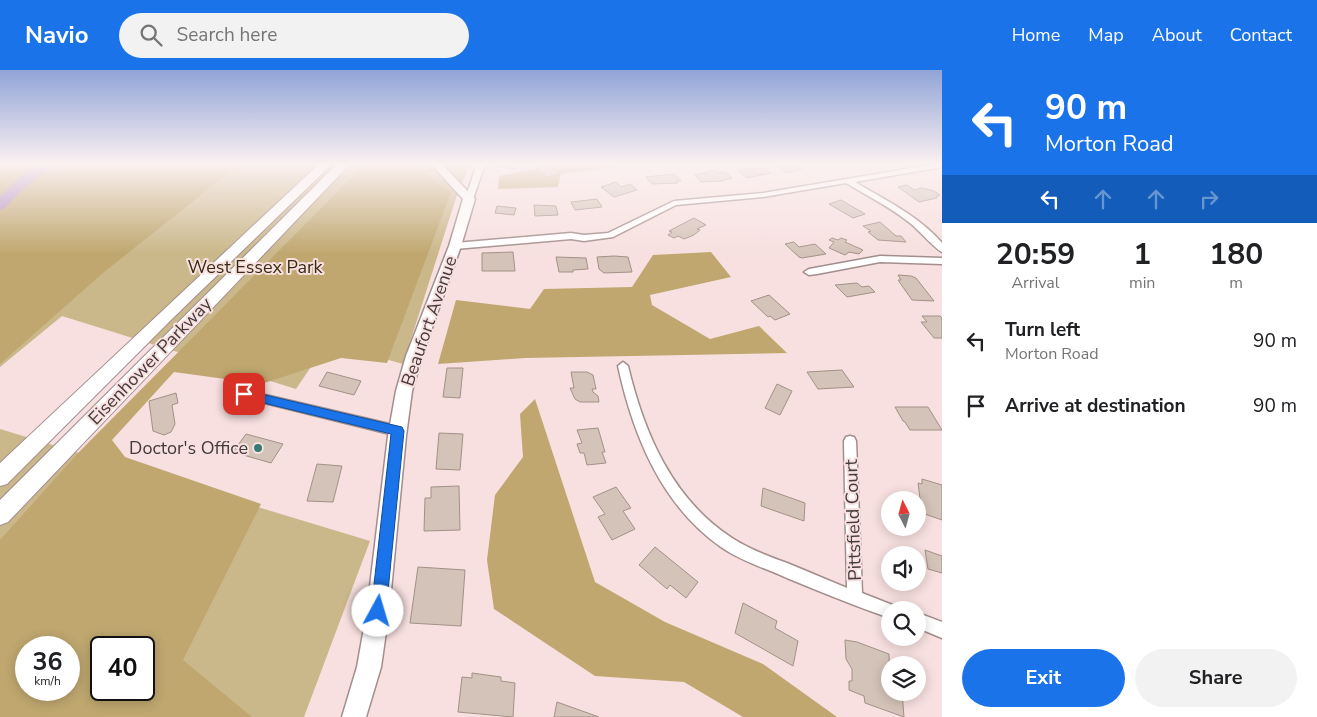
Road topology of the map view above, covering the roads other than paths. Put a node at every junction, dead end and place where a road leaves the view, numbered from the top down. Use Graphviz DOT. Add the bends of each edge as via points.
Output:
graph roads {
  1 [pos="294,194"];
  2 [pos="314,194"];
  3 [pos="464,194"];
  4 [pos="471,194"];
  5 [pos="767,194"];
  6 [pos="869,194"];
  7 [pos="469,199"];
  8 [pos="454,246"];
  9 [pos="942,249"];
  10 [pos="942,261"];
  11 [pos="809,272"];
  12 [pos="623,366"];
  13 [pos="244,394"];
  14 [pos="398,431"];
  15 [pos="850,441"];
  16 [pos="0,477"];
  17 [pos="0,516"];
  18 [pos="855,598"];
  19 [pos="881,608"];
  20 [pos="926,624"];
  21 [pos="942,630"];
  22 [pos="354,717"];
  1 -- 16 [label="main road, Eisenhower Parkway"];
  2 -- 17 [label="main road, Eisenhower Parkway"];
  3 -- 7 [label="street"];
  4 -- 7 [label="street, Beaufort Avenue"];
  5 -- 8 [label="street" via="674,203 610,235"];
  6 -- 9 [label="street" via="921,227"];
  7 -- 8 [label="street, Beaufort Avenue"];
  8 -- 14 [label="street, Beaufort Avenue" via="414,356 404,390"];
  10 -- 11 [label="street" via="887,258"];
  12 -- 18 [label="street" via="628,392 648,446 667,481 702,522 726,542 758,559"];
  13 -- 14 [label="street"];
  14 -- 22 [label="street, Beaufort Avenue" via="378,611 369,667"];
  15 -- 18 [label="street, Pittsfield Court"];
  18 -- 19 [label="street"];
  20 -- 21 [label="street"];
}
